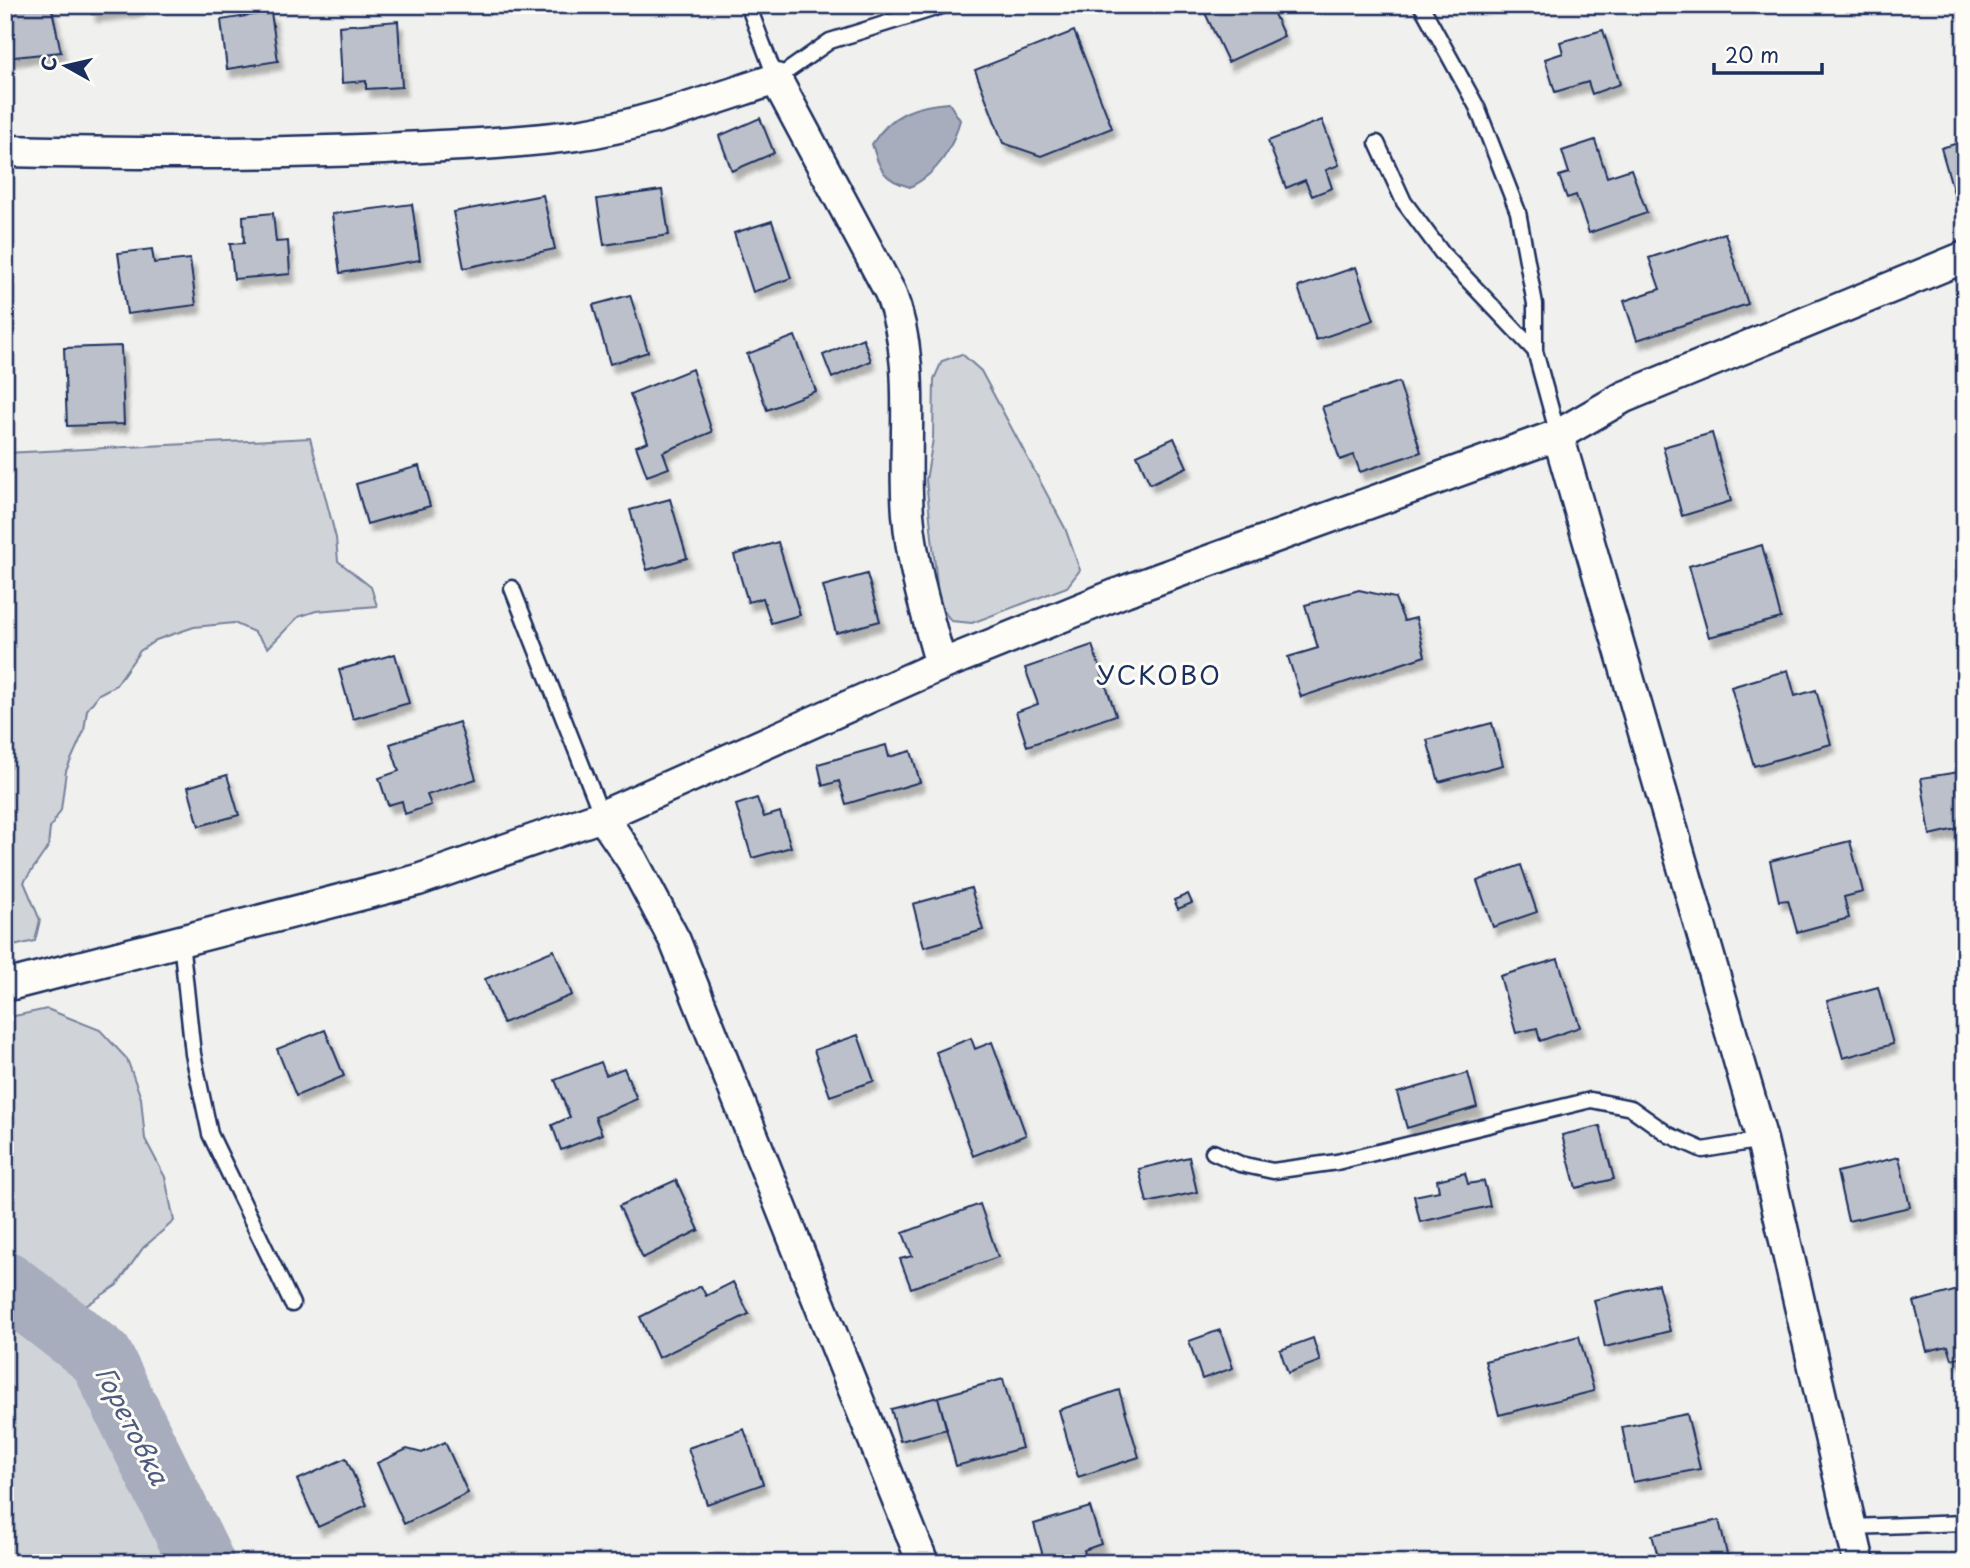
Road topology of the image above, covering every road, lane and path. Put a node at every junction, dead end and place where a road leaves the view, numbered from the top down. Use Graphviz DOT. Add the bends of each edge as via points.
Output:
graph roads {
  1 [pos="748,5"];
  2 [pos="945,5"];
  3 [pos="1421,5"];
  4 [pos="776,79"];
  5 [pos="1377,143"];
  6 [pos="5,151"];
  7 [pos="1965,257"];
  8 [pos="1535,351"];
  9 [pos="1558,435"];
  10 [pos="512,588"];
  11 [pos="941,665"];
  12 [pos="602,816"];
  13 [pos="181,941"];
  14 [pos="5,986"];
  15 [pos="1762,1140"];
  16 [pos="1213,1152"];
  17 [pos="292,1304"];
  18 [pos="1965,1523"];
  19 [pos="1853,1527"];
  20 [pos="923,1563"];
  21 [pos="1859,1563"];
  1 -- 4 [label="lane"];
  2 -- 4 [label="lane" via="830,41"];
  3 -- 8 [label="lane" via="1477,107 1518,212 1535,304"];
  4 -- 6 [label="street" via="688,108 578,135 346,151"];
  4 -- 11 [label="street" via="899,316 908,381 908,512 915,570"];
  5 -- 8 [label="lane" via="1404,202 1442,253"];
  7 -- 9 [label="street" via="1624,397"];
  8 -- 9 [label="lane"];
  9 -- 11 [label="street" via="1125,590"];
  9 -- 15 [label="street"];
  10 -- 12 [label="lane"];
  11 -- 12 [label="street"];
  12 -- 13 [label="street" via="418,880"];
  12 -- 20 [label="street" via="632,860 692,978"];
  13 -- 14 [label="street"];
  13 -- 17 [label="lane" via="193,1054 211,1134"];
  15 -- 16 [label="lane" via="1703,1150 1669,1135 1631,1108 1591,1100 1337,1162 1273,1171"];
  15 -- 19 [label="street"];
  18 -- 19 [label="lane"];
  19 -- 21 [label="street"];
}
